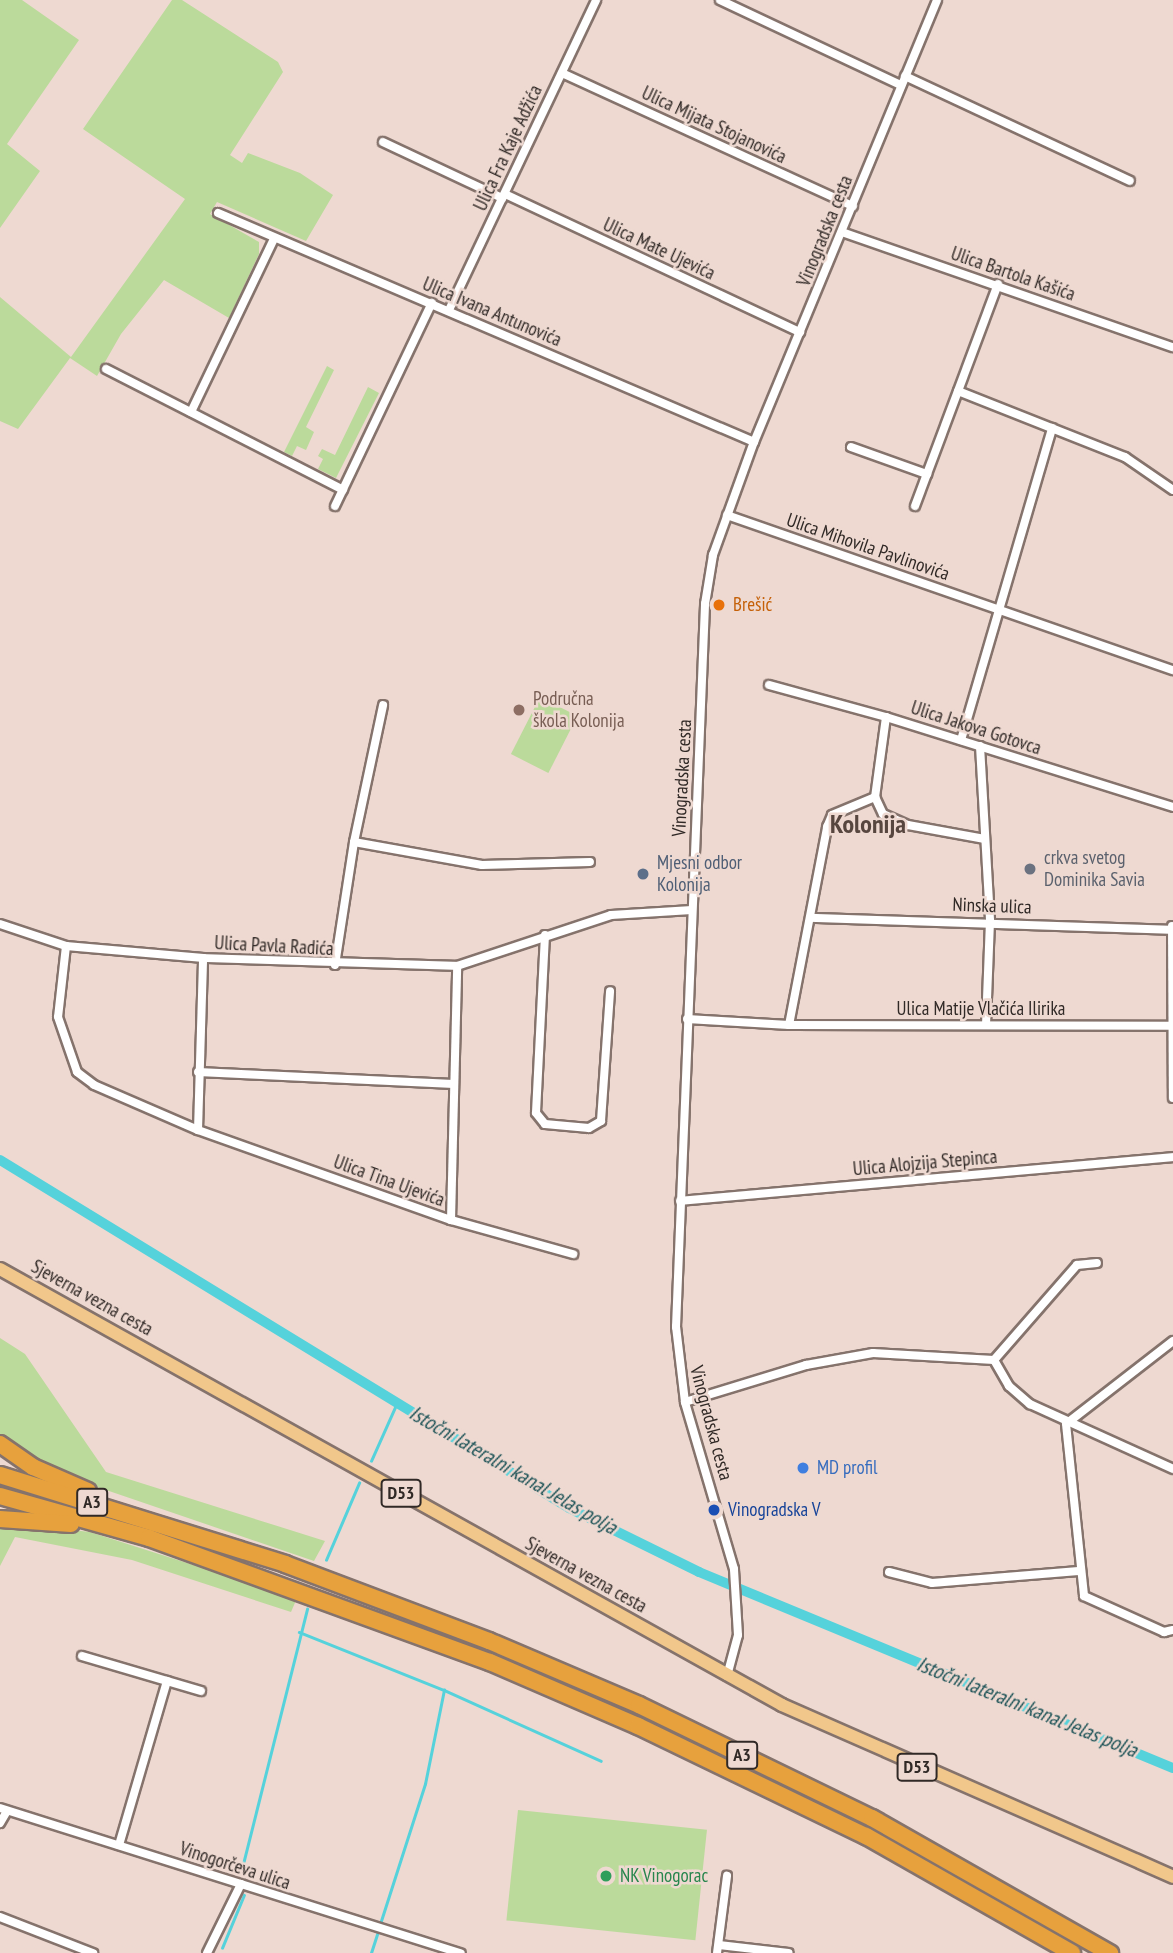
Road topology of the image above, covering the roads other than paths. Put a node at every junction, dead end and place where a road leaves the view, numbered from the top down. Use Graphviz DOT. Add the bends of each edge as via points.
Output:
graph roads {
  1 [pos="596,0"];
  2 [pos="720,0"];
  3 [pos="937,0"];
  4 [pos="562,73"];
  5 [pos="905,76"];
  6 [pos="901,85"];
  7 [pos="383,142"];
  8 [pos="1130,181"];
  9 [pos="504,196"];
  10 [pos="853,206"];
  11 [pos="218,214"];
  12 [pos="842,232"];
  13 [pos="274,239"];
  14 [pos="998,284"];
  15 [pos="432,303"];
  16 [pos="449,310"];
  17 [pos="800,332"];
  18 [pos="1173,347"];
  19 [pos="106,369"];
  20 [pos="958,391"];
  21 [pos="191,412"];
  22 [pos="1052,428"];
  23 [pos="754,442"];
  24 [pos="851,447"];
  25 [pos="927,474"];
  26 [pos="343,490"];
  27 [pos="1173,490"];
  28 [pos="335,506"];
  29 [pos="915,506"];
  30 [pos="727,515"];
  31 [pos="999,609"];
  32 [pos="1173,670"];
  33 [pos="769,685"];
  34 [pos="383,705"];
  35 [pos="886,717"];
  36 [pos="961,740"];
  37 [pos="980,746"];
  38 [pos="874,797"];
  39 [pos="1173,807"];
  40 [pos="985,839"];
  41 [pos="354,842"];
  42 [pos="590,862"];
  43 [pos="692,910"];
  44 [pos="813,918"];
  45 [pos="990,921"];
  46 [pos="0,924"];
  47 [pos="1172,928"];
  48 [pos="545,935"];
  49 [pos="66,946"];
  50 [pos="203,958"];
  51 [pos="335,965"];
  52 [pos="457,966"];
  53 [pos="610,991"];
  54 [pos="687,1019"];
  55 [pos="789,1024"];
  56 [pos="986,1025"];
  57 [pos="1171,1026"];
  58 [pos="198,1072"];
  59 [pos="454,1084"];
  60 [pos="1173,1098"];
  61 [pos="198,1130"];
  62 [pos="1173,1157"];
  63 [pos="680,1201"];
  64 [pos="451,1220"];
  65 [pos="573,1254"];
  66 [pos="1097,1263"];
  67 [pos="0,1269"];
  68 [pos="1173,1341"];
  69 [pos="994,1360"];
  70 [pos="685,1402"];
  71 [pos="1066,1424"];
  72 [pos="0,1444"];
  73 [pos="1173,1469"];
  74 [pos="0,1475"];
  75 [pos="0,1496"];
  76 [pos="0,1519"];
  77 [pos="183,1530"];
  78 [pos="149,1538"];
  79 [pos="1079,1571"];
  80 [pos="889,1572"];
  81 [pos="1173,1630"];
  82 [pos="82,1656"];
  83 [pos="727,1676"];
  84 [pos="167,1681"];
  85 [pos="201,1691"];
  86 [pos="4,1810"];
  87 [pos="0,1823"];
  88 [pos="119,1845"];
  89 [pos="727,1876"];
  90 [pos="1173,1877"];
  91 [pos="241,1884"];
  92 [pos="0,1917"];
  93 [pos="718,1949"];
  94 [pos="93,1953"];
  95 [pos="207,1953"];
  96 [pos="461,1953"];
  97 [pos="789,1953"];
  98 [pos="1072,1953"];
  99 [pos="1110,1953"];
  1 -- 4 [label="street, Ulica Fra Kaje Adžića"];
  2 -- 6 [label="street"];
  3 -- 5 [label="street, Vinogradska cesta"];
  4 -- 9 [label="street, Ulica Fra Kaje Adžića"];
  4 -- 10 [label="street, Ulica Mijata Stojanovića"];
  5 -- 6 [label="street, Vinogradska cesta"];
  5 -- 8 [label="street"];
  6 -- 10 [label="street, Vinogradska cesta"];
  7 -- 9 [label="street, Ulica Mate Ujevića"];
  9 -- 16 [label="street, Ulica Fra Kaje Adžića"];
  9 -- 17 [label="street, Ulica Mate Ujevića"];
  10 -- 12 [label="street, Vinogradska cesta"];
  11 -- 13 [label="street, Ulica Ivana Antunovića"];
  12 -- 14 [label="street, Ulica Bartola Kašića"];
  12 -- 17 [label="street, Vinogradska cesta"];
  13 -- 15 [label="street, Ulica Ivana Antunovića"];
  13 -- 21 [label="street"];
  14 -- 18 [label="street, Ulica Bartola Kašića"];
  14 -- 20 [label="street"];
  15 -- 16 [label="street, Ulica Ivana Antunovića"];
  15 -- 26 [label="street"];
  16 -- 23 [label="street, Ulica Ivana Antunovića"];
  17 -- 23 [label="street, Vinogradska cesta"];
  19 -- 21 [label="street"];
  20 -- 22 [label="street"];
  20 -- 25 [label="street"];
  21 -- 26 [label="street"];
  22 -- 27 [label="street" via="1125,457"];
  22 -- 31 [label="street"];
  23 -- 30 [label="street, Vinogradska cesta"];
  24 -- 25 [label="street"];
  25 -- 29 [label="street"];
  26 -- 28 [label="street"];
  30 -- 31 [label="street, Ulica Mihovila Pavlinovića"];
  30 -- 43 [label="street, Vinogradska cesta" via="713,555 705,604"];
  31 -- 32 [label="street, Ulica Mihovila Pavlinovića"];
  31 -- 36 [label="street"];
  33 -- 35 [label="street, Ulica Jakova Gotovca"];
  34 -- 41 [label="street"];
  35 -- 36 [label="street, Ulica Jakova Gotovca"];
  35 -- 38 [label="street"];
  36 -- 37 [label="street, Ulica Jakova Gotovca"];
  37 -- 39 [label="street, Ulica Jakova Gotovca"];
  37 -- 40 [label="street"];
  38 -- 40 [label="street" via="883,814 908,825"];
  38 -- 44 [label="street" via="832,815"];
  40 -- 45 [label="street"];
  41 -- 42 [label="street" via="425,858 482,864"];
  41 -- 51 [label="street"];
  43 -- 48 [label="street, Ulica Pavla Radića" via="611,915"];
  43 -- 54 [label="street, Vinogradska cesta"];
  44 -- 45 [label="street, Ninska ulica"];
  44 -- 55 [label="street"];
  45 -- 47 [label="street, Ninska ulica"];
  45 -- 56 [label="street"];
  46 -- 49 [label="street, Ulica Pavla Radića"];
  47 -- 57 [label="street"];
  48 -- 52 [label="street, Ulica Pavla Radića"];
  48 -- 53 [label="street" via="536,1113 545,1124 589,1128 601,1121"];
  49 -- 50 [label="street, Ulica Pavla Radića"];
  49 -- 61 [label="street, Ulica Tina Ujevića" via="58,1017 77,1072 94,1086"];
  50 -- 51 [label="street, Ulica Pavla Radića"];
  50 -- 58 [label="street"];
  51 -- 52 [label="street, Ulica Pavla Radića"];
  52 -- 59 [label="street"];
  54 -- 55 [label="street, Ulica Matije Vlačića Ilirika"];
  54 -- 63 [label="street, Vinogradska cesta"];
  55 -- 56 [label="street, Ulica Matije Vlačića Ilirika"];
  56 -- 57 [label="street, Ulica Matije Vlačića Ilirika"];
  57 -- 60 [label="street"];
  58 -- 59 [label="street"];
  58 -- 61 [label="street"];
  59 -- 64 [label="street"];
  61 -- 64 [label="street, Ulica Tina Ujevića"];
  62 -- 63 [label="street, Ulica Alojzija Stepinca"];
  63 -- 70 [label="street, Vinogradska cesta" via="676,1327"];
  64 -- 65 [label="street, Ulica Tina Ujevića"];
  66 -- 69 [label="street" via="1077,1265"];
  67 -- 83 [label="main road, Sjeverna vezna cesta / D53"];
  68 -- 71 [label="street"];
  69 -- 70 [label="street" via="873,1353 806,1365"];
  69 -- 71 [label="street" via="1009,1386 1030,1405"];
  70 -- 83 [label="street, Vinogradska cesta" via="734,1569 738,1635"];
  71 -- 73 [label="street"];
  71 -- 79 [label="street"];
  72 -- 77 [label="highway" via="50,1475 162,1515"];
  74 -- 77 [label="highway, A3"];
  75 -- 78 [label="highway, A3"];
  76 -- 78 [label="highway" via="62,1522 123,1539"];
  77 -- 99 [label="highway, A3" via="370,1595 639,1705 872,1818"];
  78 -- 98 [label="highway, A3" via="354,1609 638,1726 866,1836"];
  79 -- 80 [label="street" via="932,1583"];
  79 -- 81 [label="street" via="1084,1596 1164,1632"];
  82 -- 84 [label="street"];
  83 -- 90 [label="main road, Sjeverna vezna cesta / D53" via="928,1772"];
  84 -- 85 [label="street"];
  84 -- 88 [label="street"];
  86 -- 87 [label="street"];
  86 -- 88 [label="street, Vinogorčeva ulica"];
  88 -- 91 [label="street, Vinogorčeva ulica"];
  89 -- 93 [label="street"];
  91 -- 95 [label="street"];
  91 -- 96 [label="street, Vinogorčeva ulica"];
  92 -- 94 [label="street"];
  93 -- 97 [label="street"];
}
